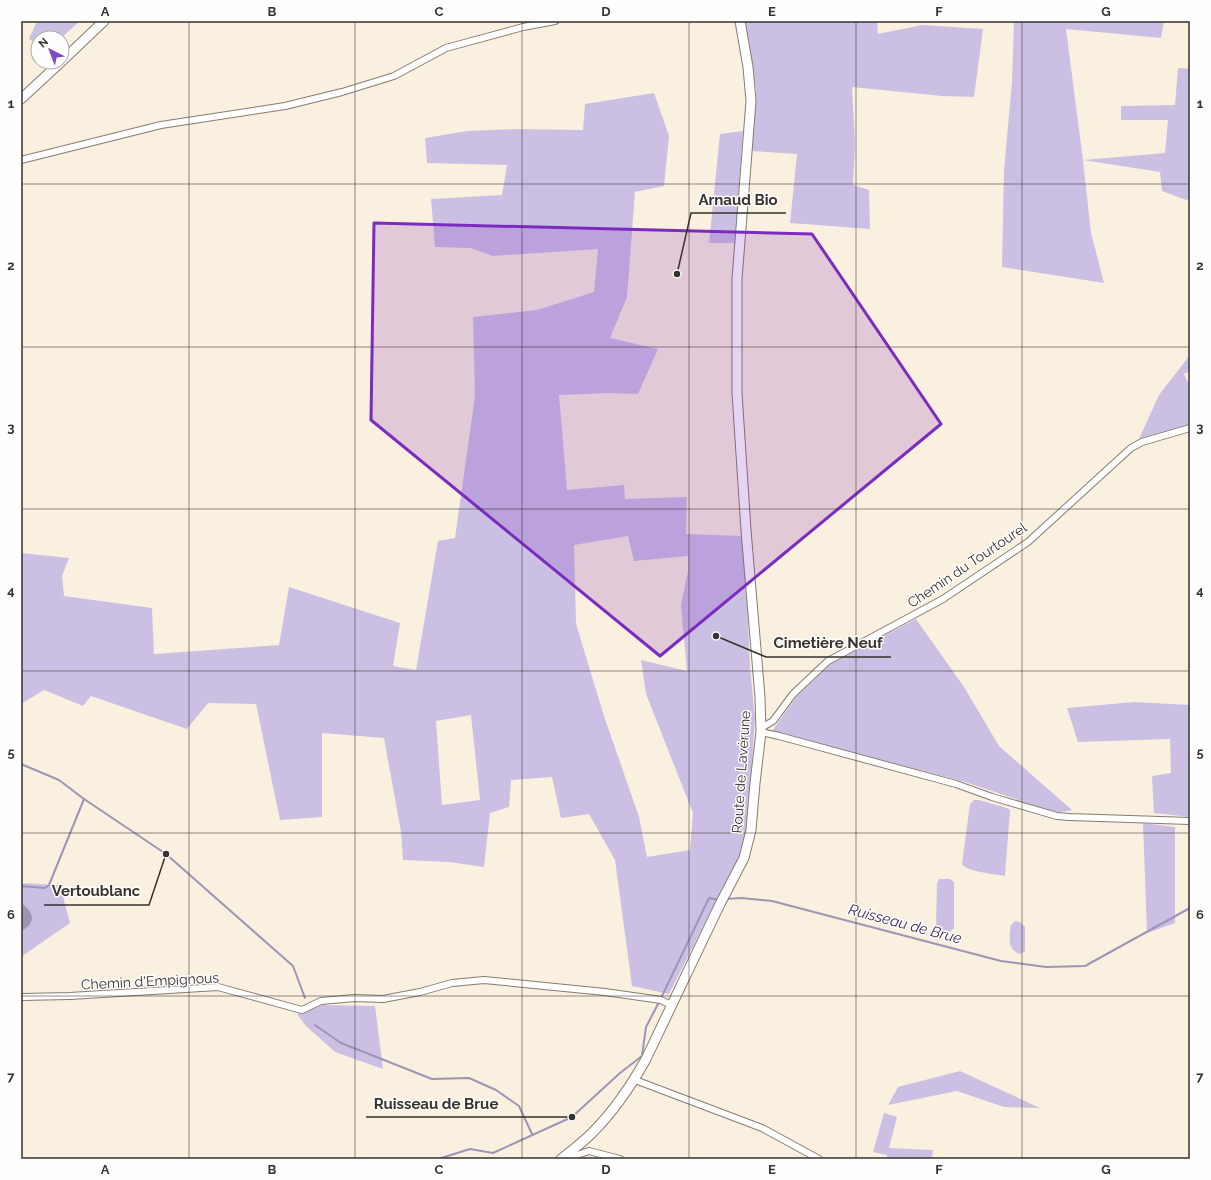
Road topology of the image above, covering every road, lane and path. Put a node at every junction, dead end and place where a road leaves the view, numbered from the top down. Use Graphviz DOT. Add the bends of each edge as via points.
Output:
graph roads {
  1 [pos="104,21"];
  2 [pos="555,21"];
  3 [pos="740,21"];
  4 [pos="70,54"];
  5 [pos="53,70"];
  6 [pos="21,99"];
  7 [pos="21,160"];
  8 [pos="1190,428"];
  9 [pos="761,730"];
  10 [pos="1190,821"];
  11 [pos="21,997"];
  12 [pos="671,1006"];
  13 [pos="635,1080"];
  14 [pos="564,1157"];
  15 [pos="620,1159"];
  16 [pos="819,1159"];
  1 -- 4 [label="street"];
  2 -- 7 [label="street" via="446,48 394,76 342,92 285,106 161,125"];
  3 -- 9 [label="street, Route de Lavérune" via="751,101 737,279 737,392"];
  5 -- 6 [label="street"];
  8 -- 9 [label="street, Chemin du Tourtourel" via="1142,442 1131,448 1028,542 943,599 828,661 793,694 773,721"];
  9 -- 10 [label="street" via="956,784 1057,816"];
  9 -- 12 [label="street, Route de Lavérune" via="750,836 744,858"];
  11 -- 12 [label="street, Chemin d'Empignous" via="218,987 302,1010 321,1001 383,999 452,983 484,980 605,992 661,1000"];
  12 -- 13 [label="street, Route de Lavérune"];
  13 -- 14 [label="street, Route de Lavérune" via="591,1134"];
  13 -- 16 [label="street" via="762,1128"];
  14 -- 15 [label="street" via="571,1158 589,1151"];
}
